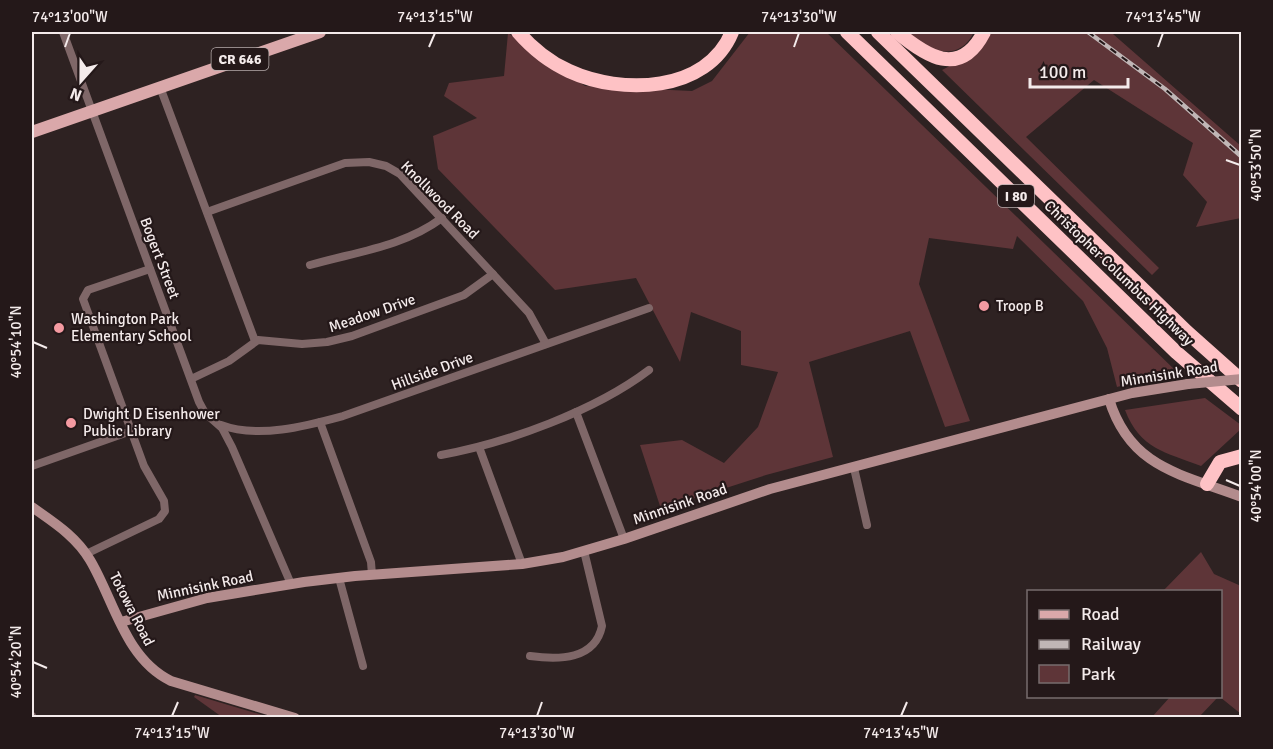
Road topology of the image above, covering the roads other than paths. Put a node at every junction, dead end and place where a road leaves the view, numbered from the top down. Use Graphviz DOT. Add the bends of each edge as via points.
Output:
graph roads {
  1 [pos="64,32"];
  2 [pos="319,32"];
  3 [pos="518,32"];
  4 [pos="732,32"];
  5 [pos="847,32"];
  6 [pos="878,32"];
  7 [pos="897,32"];
  8 [pos="984,32"];
  9 [pos="160,87"];
  10 [pos="91,111"];
  11 [pos="32,132"];
  12 [pos="207,212"];
  13 [pos="442,218"];
  14 [pos="310,265"];
  15 [pos="150,269"];
  16 [pos="493,273"];
  17 [pos="649,308"];
  18 [pos="255,341"];
  19 [pos="546,344"];
  20 [pos="649,370"];
  21 [pos="191,379"];
  22 [pos="1242,380"];
  23 [pos="1109,399"];
  24 [pos="1242,409"];
  25 [pos="576,412"];
  26 [pos="320,422"];
  27 [pos="219,424"];
  28 [pos="131,431"];
  29 [pos="479,447"];
  30 [pos="441,455"];
  31 [pos="1242,456"];
  32 [pos="32,466"];
  33 [pos="854,468"];
  34 [pos="1207,484"];
  35 [pos="1242,497"];
  36 [pos="32,507"];
  37 [pos="867,525"];
  38 [pos="624,539"];
  39 [pos="584,551"];
  40 [pos="86,554"];
  41 [pos="522,564"];
  42 [pos="372,574"];
  43 [pos="339,578"];
  44 [pos="291,584"];
  45 [pos="121,622"];
  46 [pos="530,656"];
  47 [pos="363,666"];
  48 [pos="295,717"];
  1 -- 10 [label="street, Bogert Street"];
  2 -- 9 [label="main road, CR 646"];
  3 -- 4 [label="highway" via="544,56 567,70 607,83 632,86 670,81 701,69 716,57"];
  5 -- 24 [label="highway, Christopher Columbus Highway / I 80" via="1176,352"];
  6 -- 22 [label="highway, Christopher Columbus Highway / I 80" via="1169,315"];
  7 -- 8 [label="highway" via="923,53 946,59 968,51"];
  9 -- 10 [label="main road, CR 646"];
  9 -- 12 [label="street"];
  10 -- 11 [label="main road, CR 646"];
  10 -- 15 [label="street, Bogert Street"];
  12 -- 13 [label="street, Knollwood Road" via="361,161 386,166 400,174"];
  12 -- 18 [label="street"];
  13 -- 14 [label="street" via="428,229 393,243"];
  13 -- 16 [label="street, Knollwood Road"];
  15 -- 21 [label="street, Bogert Street"];
  15 -- 28 [label="street" via="88,290 83,299"];
  16 -- 18 [label="street, Meadow Drive" via="464,295 352,336 327,342"];
  16 -- 19 [label="street, Knollwood Road" via="529,313"];
  17 -- 19 [label="street, Hillside Drive"];
  18 -- 21 [label="street" via="230,361"];
  19 -- 26 [label="street, Hillside Drive"];
  20 -- 25 [label="street" via="612,396"];
  21 -- 27 [label="street, Bogert Street" via="202,408"];
  22 -- 23 [label="street, Minnisink Road, bridge" via="1188,384"];
  23 -- 33 [label="street, Minnisink Road"];
  23 -- 34 [label="street" via="1123,433 1141,453 1162,468"];
  25 -- 29 [label="street"];
  25 -- 38 [label="street"];
  26 -- 27 [label="street, Hillside Drive" via="253,432"];
  26 -- 42 [label="street"];
  27 -- 44 [label="street, Bogert Street"];
  28 -- 32 [label="street"];
  28 -- 40 [label="street" via="165,511 159,519"];
  29 -- 30 [label="street"];
  29 -- 41 [label="street"];
  31 -- 34 [label="highway" via="1220,462"];
  33 -- 37 [label="street"];
  33 -- 38 [label="street, Minnisink Road" via="750,495"];
  34 -- 35 [label="street"];
  36 -- 40 [label="street, Totowa Road" via="71,535"];
  38 -- 39 [label="street, Minnisink Road"];
  39 -- 41 [label="street, Minnisink Road"];
  39 -- 46 [label="street" via="602,626 595,643 582,653 564,658"];
  40 -- 45 [label="street, Totowa Road"];
  41 -- 42 [label="street, Minnisink Road"];
  42 -- 43 [label="street, Minnisink Road"];
  43 -- 44 [label="street, Minnisink Road"];
  43 -- 47 [label="street"];
  44 -- 45 [label="street, Minnisink Road" via="207,598"];
  45 -- 48 [label="street, Totowa Road" via="141,658 159,676"];
}
